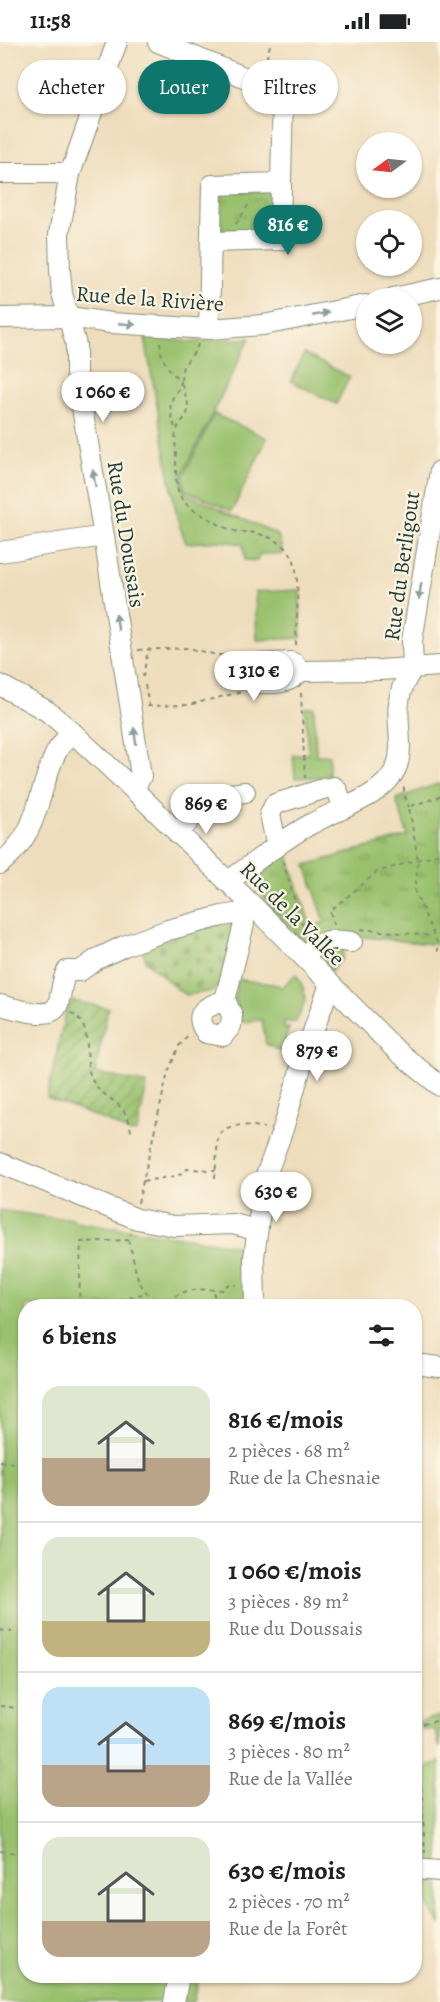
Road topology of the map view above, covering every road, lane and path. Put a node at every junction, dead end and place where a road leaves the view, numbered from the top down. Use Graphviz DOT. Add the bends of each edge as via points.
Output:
graph roads {
  1 [pos="117,42"];
  2 [pos="158,42"];
  3 [pos="272,42"];
  4 [pos="266,60"];
  5 [pos="242,77"];
  6 [pos="283,114"];
  7 [pos="0,173"];
  8 [pos="70,174"];
  9 [pos="281,183"];
  10 [pos="261,184"];
  11 [pos="218,241"];
  12 [pos="440,288"];
  13 [pos="422,292"];
  14 [pos="356,306"];
  15 [pos="69,316"];
  16 [pos="0,318"];
  17 [pos="161,327"];
  18 [pos="204,329"];
  19 [pos="181,382"];
  20 [pos="176,430"];
  21 [pos="440,471"];
  22 [pos="104,536"];
  23 [pos="0,552"];
  24 [pos="142,650"];
  25 [pos="148,650"];
  26 [pos="245,658"];
  27 [pos="440,666"];
  28 [pos="413,668"];
  29 [pos="298,670"];
  30 [pos="257,683"];
  31 [pos="0,685"];
  32 [pos="140,707"];
  33 [pos="72,732"];
  34 [pos="134,790"];
  35 [pos="245,792"];
  36 [pos="306,795"];
  37 [pos="440,796"];
  38 [pos="344,808"];
  39 [pos="178,834"];
  40 [pos="277,847"];
  41 [pos="440,853"];
  42 [pos="418,861"];
  43 [pos="0,864"];
  44 [pos="227,882"];
  45 [pos="247,909"];
  46 [pos="300,920"];
  47 [pos="326,928"];
  48 [pos="309,932"];
  49 [pos="355,935"];
  50 [pos="435,936"];
  51 [pos="438,952"];
  52 [pos="303,956"];
  53 [pos="330,984"];
  54 [pos="225,1000"];
  55 [pos="0,1005"];
  56 [pos="66,1011"];
  57 [pos="200,1024"];
  58 [pos="440,1086"];
  59 [pos="131,1132"];
  60 [pos="282,1132"];
  61 [pos="0,1163"];
  62 [pos="216,1170"];
  63 [pos="215,1178"];
  64 [pos="143,1181"];
  65 [pos="137,1219"];
  66 [pos="256,1230"];
  67 [pos="128,1240"];
  68 [pos="255,1285"];
  69 [pos="214,1290"];
  70 [pos="146,1293"];
  71 [pos="79,1299"];
  72 [pos="123,1299"];
  73 [pos="154,1299"];
  74 [pos="170,1299"];
  75 [pos="214,1299"];
  76 [pos="255,1299"];
  77 [pos="422,1365"];
  78 [pos="440,1367"];
  79 [pos="0,1461"];
  80 [pos="18,1464"];
  81 [pos="0,1630"];
  82 [pos="12,1632"];
  83 [pos="0,1706"];
  84 [pos="18,1708"];
  85 [pos="440,1720"];
  86 [pos="422,1724"];
  87 [pos="422,1798"];
  88 [pos="0,1851"];
  89 [pos="18,1853"];
  90 [pos="427,1870"];
  91 [pos="178,1983"];
  92 [pos="174,2002"];
  1 -- 8 [label="street, Rue du Doussais"];
  2 -- 5 [label="street"];
  3 -- 4 [label="path"];
  6 -- 9 [label="street"];
  7 -- 8 [label="street"];
  8 -- 15 [label="street, Rue du Doussais" via="59,234 62,294"];
  9 -- 10 [label="street"];
  9 -- 11 [label="street" via="280,240"];
  10 -- 11 [label="path"];
  10 -- 11 [label="street" via="212,185"];
  11 -- 18 [label="street"];
  12 -- 13 [label="street"];
  18 -- 14 [label="street, Rue de la Rivière, one-way" via="263,325"];
  15 -- 16 [label="street, Rue de la Rivière"];
  15 -- 17 [label="street, Rue de la Rivière, one-way"];
  22 -- 15 [label="street, Rue du Doussais, one-way"];
  17 -- 18 [label="street, Rue de la Rivière"];
  17 -- 19 [label="path" via="161,356"];
  18 -- 19 [label="path" via="198,346 184,364"];
  19 -- 20 [label="path" via="171,401"];
  19 -- 20 [label="path" via="189,406"];
  20 -- 29 [label="path" via="175,474 182,501 218,524 276,541 287,547 293,557 297,566"];
  21 -- 28 [label="street, Rue du Berligout, one-way" via="412,641"];
  22 -- 23 [label="street"];
  32 -- 22 [label="street, Rue du Doussais, one-way"];
  24 -- 25 [label="path"];
  25 -- 26 [label="path" via="188,648"];
  25 -- 32 [label="path"];
  27 -- 28 [label="street"];
  28 -- 29 [label="street"];
  28 -- 38 [label="street" via="403,684 399,702 400,751 392,776"];
  29 -- 30 [label="street" via="291,662 258,664 253,671"];
  29 -- 36 [label="path"];
  30 -- 32 [label="path" via="238,694 188,705"];
  31 -- 33 [label="street, Rue de la Vallée" via="47,711"];
  34 -- 32 [label="street, Rue du Doussais, one-way" via="141,776"];
  33 -- 34 [label="street, Rue de la Vallée"];
  33 -- 43 [label="street" via="55,754 26,837"];
  34 -- 39 [label="street, Rue de la Vallée"];
  35 -- 39 [label="street" via="209,797"];
  36 -- 38 [label="street" via="334,787"];
  36 -- 40 [label="street" via="272,808 270,819"];
  37 -- 42 [label="path" via="409,807"];
  38 -- 40 [label="street" via="310,824"];
  39 -- 44 [label="street, Rue de la Vallée"];
  40 -- 44 [label="street"];
  41 -- 42 [label="path"];
  42 -- 47 [label="path" via="376,872 330,911 335,926"];
  42 -- 50 [label="path" via="415,892"];
  44 -- 45 [label="street, Rue de la Vallée"];
  45 -- 52 [label="street, Rue de la Vallée"];
  45 -- 54 [label="street"];
  45 -- 55 [label="street" via="168,930 115,950 80,970 71,970 66,973 58,1004 50,1013"];
  46 -- 48 [label="path"];
  49 -- 50 [label="path"];
  49 -- 52 [label="street" via="320,942"];
  50 -- 51 [label="path"];
  52 -- 53 [label="street, Rue de la Vallée"];
  53 -- 58 [label="street, Rue de la Vallée" via="397,1051"];
  53 -- 60 [label="street"];
  54 -- 57 [label="street" via="208,1006 200,1016"];
  54 -- 57 [label="street" via="232,1015 231,1026 223,1036 206,1033"];
  56 -- 59 [label="path" via="83,1024 92,1080 124,1109"];
  57 -- 64 [label="path" via="179,1046 168,1072"];
  60 -- 62 [label="path" via="257,1126 227,1127 218,1136"];
  60 -- 66 [label="street" via="264,1181"];
  61 -- 65 [label="street"];
  62 -- 63 [label="path"];
  62 -- 64 [label="path" via="187,1169 177,1176"];
  64 -- 65 [label="path"];
  65 -- 66 [label="street" via="174,1226 233,1224"];
  65 -- 67 [label="path"];
  66 -- 68 [label="street"];
  67 -- 70 [label="path" via="135,1270"];
  67 -- 71 [label="path" via="81,1242"];
  68 -- 69 [label="path" via="231,1284"];
  68 -- 76 [label="street"];
  69 -- 74 [label="path" via="190,1289"];
  69 -- 75 [label="path"];
  70 -- 72 [label="path"];
  70 -- 73 [label="path"];
  77 -- 78 [label="street"];
  79 -- 80 [label="path"];
  81 -- 82 [label="path"];
  83 -- 84 [label="path"];
  85 -- 86 [label="path"];
  87 -- 90 [label="path"];
  88 -- 89 [label="path"];
  91 -- 92 [label="street"];
}
